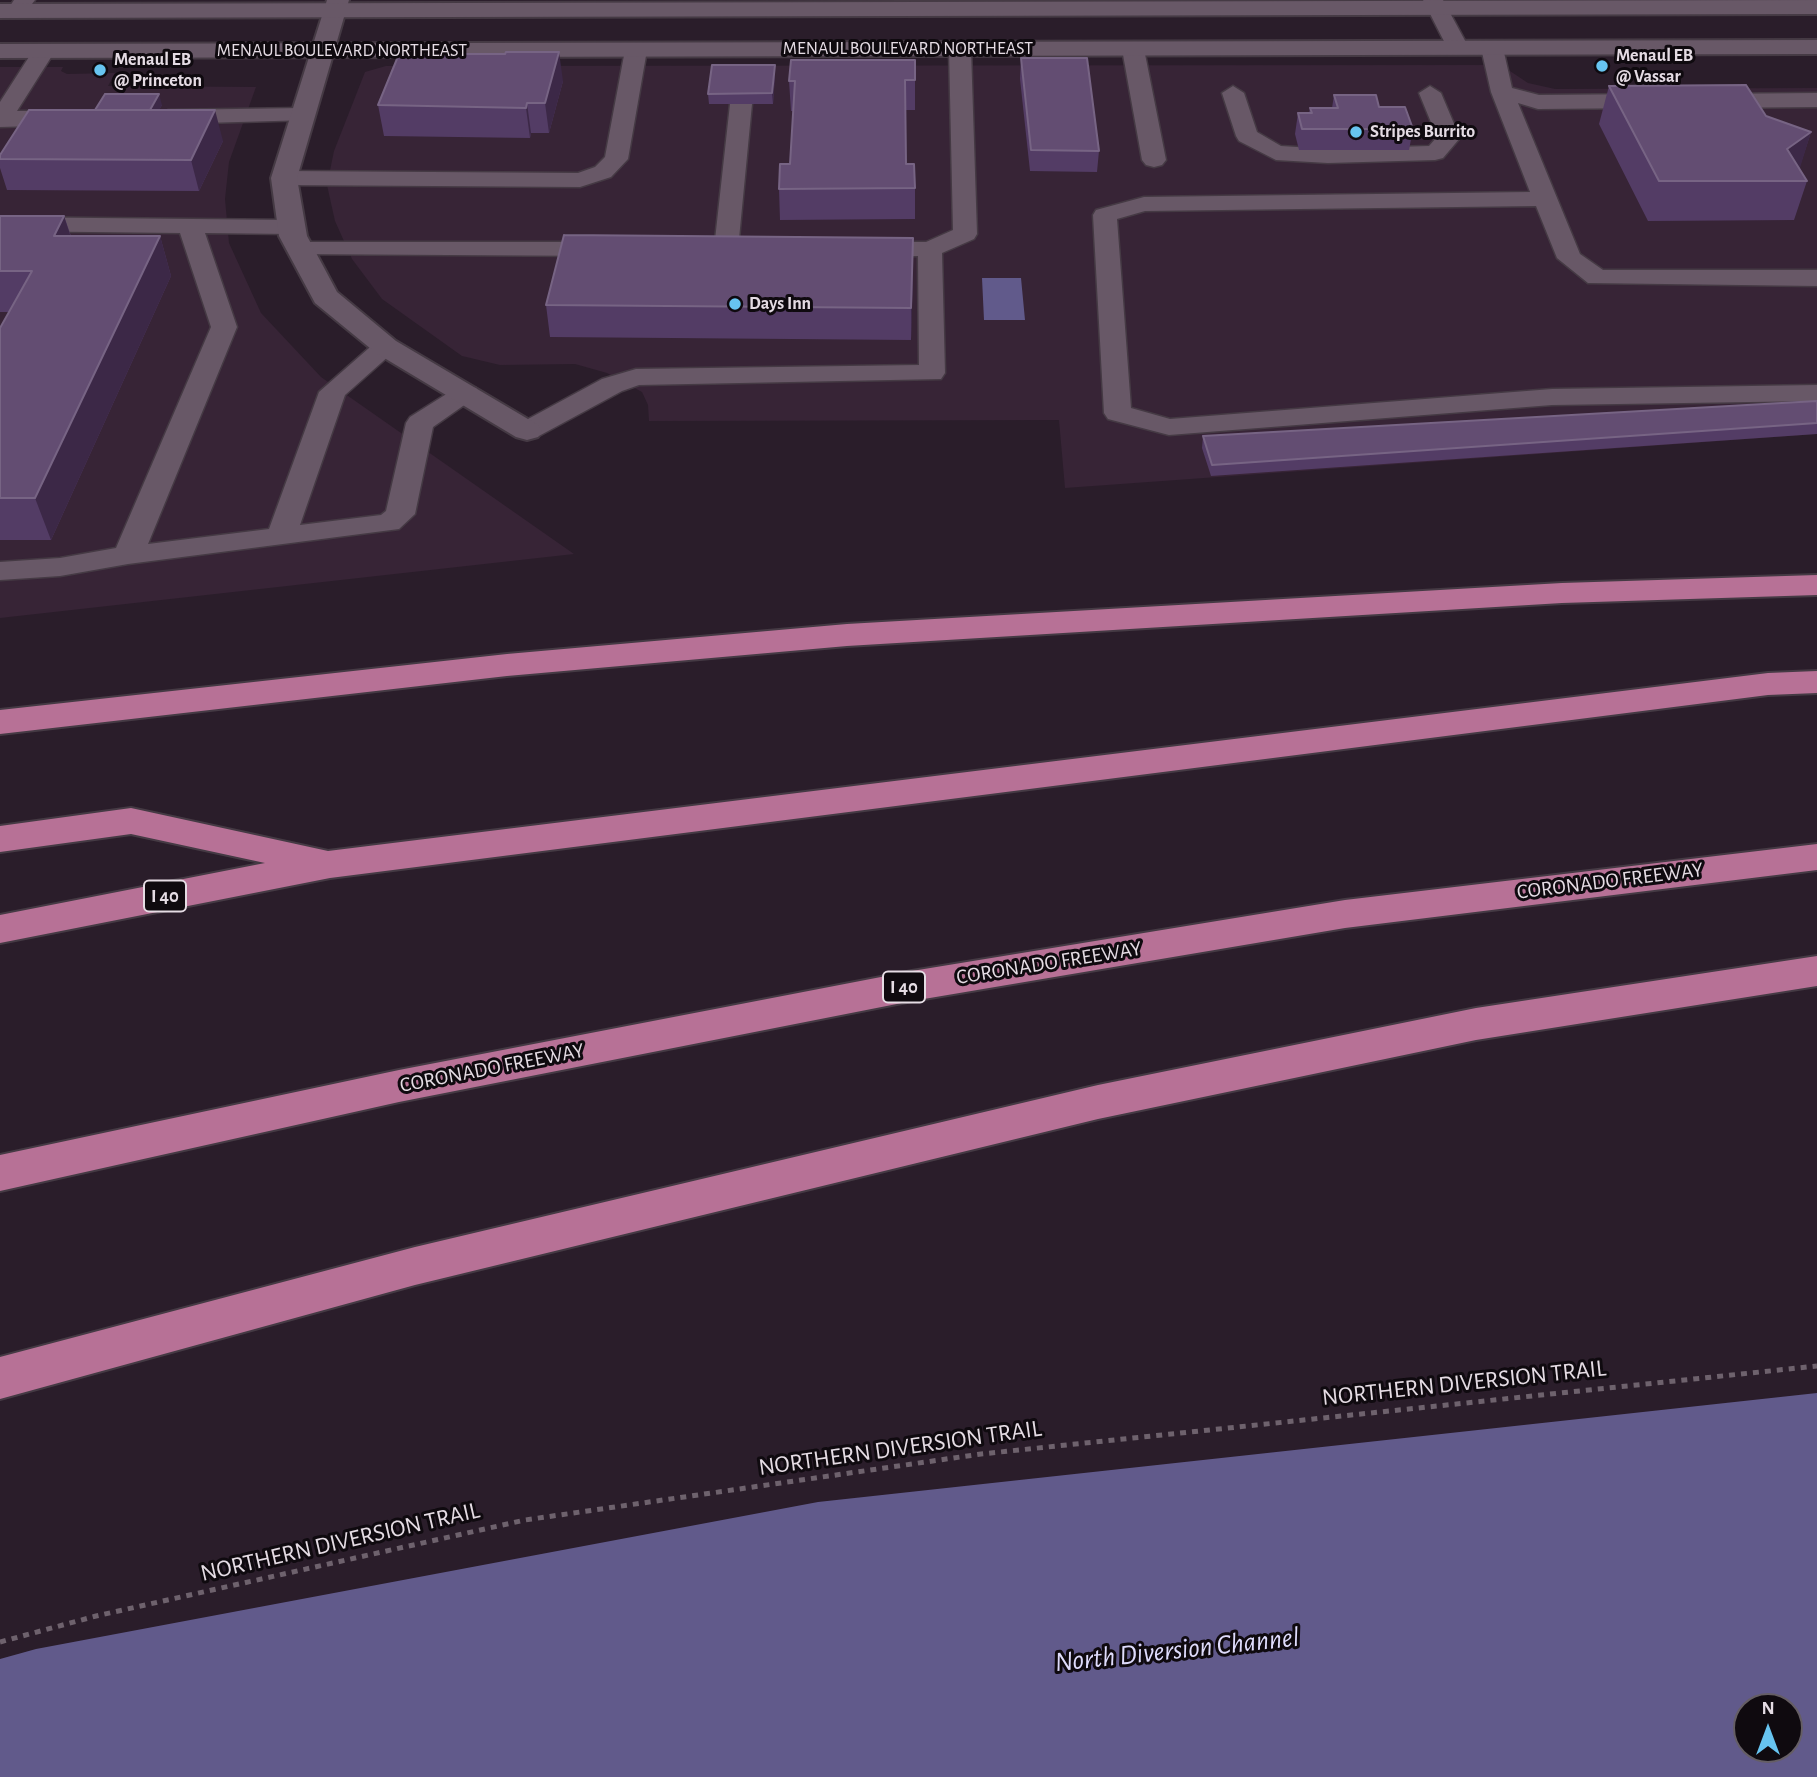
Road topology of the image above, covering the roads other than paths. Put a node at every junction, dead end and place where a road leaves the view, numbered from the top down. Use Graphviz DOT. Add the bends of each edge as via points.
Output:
graph roads {
  1 [pos="1020,4"];
  2 [pos="1229,4"];
  3 [pos="1436,4"];
  4 [pos="1601,4"];
  5 [pos="336,6"];
  6 [pos="463,6"];
  7 [pos="611,6"];
  8 [pos="1817,7"];
  9 [pos="14,8"];
  10 [pos="1817,47"];
  11 [pos="1458,48"];
  12 [pos="1492,48"];
  13 [pos="751,49"];
  14 [pos="1133,49"];
  15 [pos="636,50"];
  16 [pos="960,50"];
  17 [pos="0,51"];
  18 [pos="44,51"];
  19 [pos="320,52"];
  20 [pos="744,76"];
  21 [pos="1502,92"];
  22 [pos="1233,93"];
  23 [pos="1430,93"];
  24 [pos="1817,100"];
  25 [pos="741,104"];
  26 [pos="302,116"];
  27 [pos="97,117"];
  28 [pos="151,117"];
  29 [pos="2,119"];
  30 [pos="1154,160"];
  31 [pos="284,178"];
  32 [pos="1545,199"];
  33 [pos="0,224"];
  34 [pos="190,226"];
  35 [pos="295,238"];
  36 [pos="698,248"];
  37 [pos="726,248"];
  38 [pos="753,248"];
  39 [pos="848,248"];
  40 [pos="929,248"];
  41 [pos="629,249"];
  42 [pos="1817,278"];
  43 [pos="386,347"];
  44 [pos="1817,393"];
  45 [pos="466,394"];
  46 [pos="527,430"];
  47 [pos="281,537"];
  48 [pos="128,555"];
  49 [pos="0,571"];
  50 [pos="1817,584"];
  51 [pos="1817,682"];
  52 [pos="0,722"];
  53 [pos="0,839"];
  54 [pos="1817,857"];
  55 [pos="330,864"];
  56 [pos="0,929"];
  57 [pos="1817,971"];
  58 [pos="0,1173"];
  59 [pos="0,1378"];
  1 -- 2 [label="main road, MENAUL BOULEVARD NORTHEAST"];
  1 -- 7 [label="main road, MENAUL BOULEVARD NORTHEAST"];
  2 -- 3 [label="main road, MENAUL BOULEVARD NORTHEAST"];
  3 -- 4 [label="main road, MENAUL BOULEVARD NORTHEAST"];
  3 -- 11 [label="lane"];
  4 -- 8 [label="main road, MENAUL BOULEVARD NORTHEAST"];
  5 -- 6 [label="main road, MENAUL BOULEVARD NORTHEAST"];
  5 -- 9 [label="main road, MENAUL BOULEVARD NORTHEAST"];
  5 -- 19 [label="main road"];
  6 -- 7 [label="main road, MENAUL BOULEVARD NORTHEAST"];
  10 -- 12 [label="main road, MENAUL BOULEVARD NORTHEAST"];
  11 -- 12 [label="main road, MENAUL BOULEVARD NORTHEAST"];
  11 -- 14 [label="main road, MENAUL BOULEVARD NORTHEAST"];
  12 -- 21 [label="lane"];
  13 -- 15 [label="main road, MENAUL BOULEVARD NORTHEAST"];
  13 -- 16 [label="main road, MENAUL BOULEVARD NORTHEAST"];
  13 -- 20 [label="lane"];
  14 -- 16 [label="main road, MENAUL BOULEVARD NORTHEAST"];
  14 -- 30 [label="lane"];
  15 -- 19 [label="main road, MENAUL BOULEVARD NORTHEAST"];
  15 -- 31 [label="lane" via="616,159 603,173 580,180"];
  16 -- 40 [label="lane" via="965,234"];
  17 -- 18 [label="main road, MENAUL BOULEVARD NORTHEAST"];
  18 -- 19 [label="main road, MENAUL BOULEVARD NORTHEAST"];
  18 -- 29 [label="lane"];
  19 -- 26 [label="main road"];
  21 -- 24 [label="lane" via="1538,102"];
  21 -- 32 [label="lane"];
  22 -- 23 [label="lane" via="1247,136 1276,153 1328,156 1436,153 1449,138"];
  25 -- 37 [label="lane"];
  26 -- 28 [label="lane"];
  26 -- 31 [label="main road"];
  27 -- 29 [label="lane"];
  31 -- 35 [label="main road"];
  32 -- 42 [label="lane" via="1569,258 1597,278"];
  32 -- 44 [label="lane" via="1144,204 1105,215 1118,413 1168,427 1552,397"];
  33 -- 34 [label="lane"];
  34 -- 35 [label="lane"];
  34 -- 48 [label="lane" via="224,327"];
  35 -- 41 [label="lane"];
  35 -- 43 [label="main road" via="325,297"];
  36 -- 37 [label="lane"];
  37 -- 38 [label="lane"];
  39 -- 40 [label="lane"];
  40 -- 46 [label="lane" via="932,373 636,377"];
  43 -- 45 [label="main road"];
  43 -- 47 [label="lane" via="333,392"];
  45 -- 46 [label="main road"];
  45 -- 47 [label="lane" via="420,423 400,514 389,523"];
  47 -- 48 [label="lane"];
  48 -- 49 [label="lane"];
  50 -- 52 [label="highway" via="1562,593 834,636 519,664"];
  51 -- 55 [label="highway, I 40" via="1754,686"];
  53 -- 55 [label="highway" via="131,821"];
  54 -- 58 [label="highway, CORONADO FREEWAY / I 40" via="1345,914 912,986 399,1086"];
  55 -- 56 [label="highway, I 40"];
  57 -- 59 [label="highway" via="1476,1024 1098,1101 415,1266"];
}
